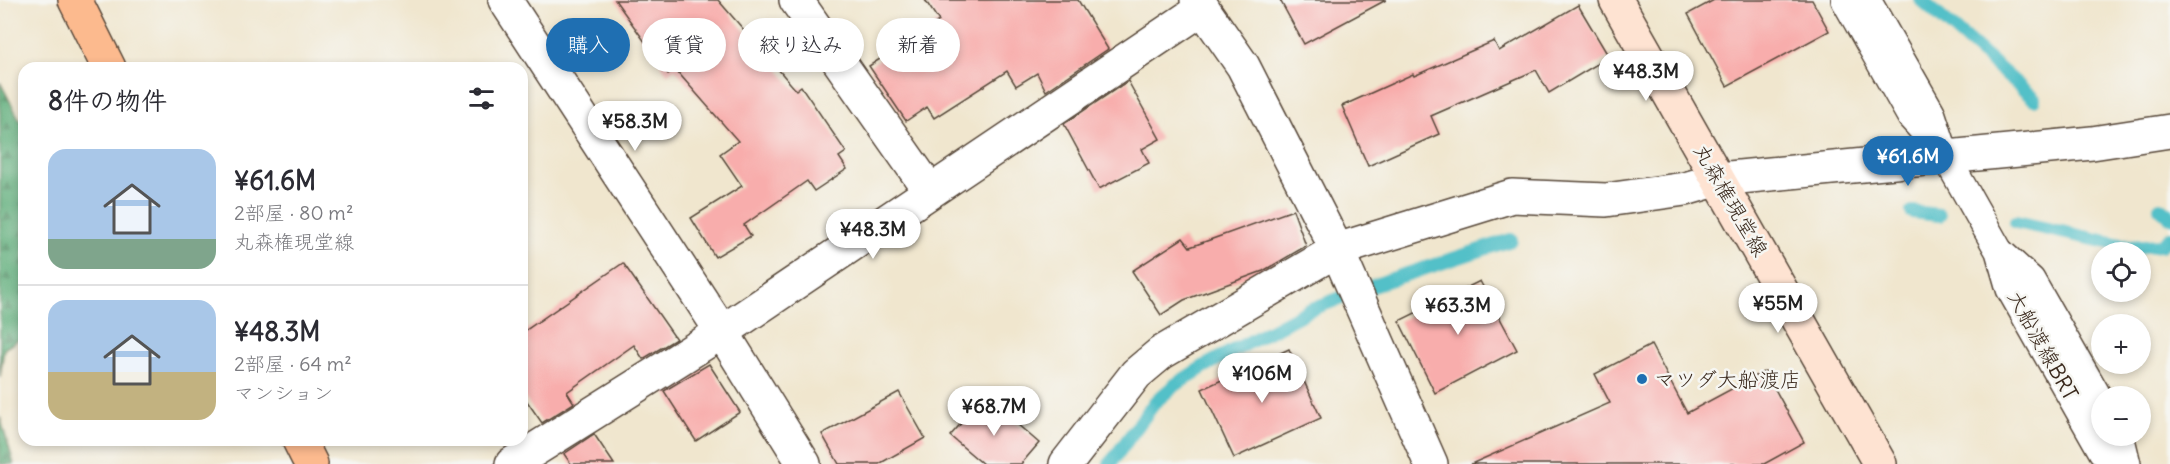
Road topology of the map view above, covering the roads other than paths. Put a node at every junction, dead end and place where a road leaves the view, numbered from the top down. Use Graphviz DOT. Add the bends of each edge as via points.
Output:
graph roads {
  1 [pos="75,0"];
  2 [pos="505,0"];
  3 [pos="796,0"];
  4 [pos="1616,0"];
  5 [pos="1845,0"];
  6 [pos="1868,0"];
  7 [pos="1200,4"];
  8 [pos="106,62"];
  9 [pos="2170,131"];
  10 [pos="1946,157"];
  11 [pos="1719,179"];
  12 [pos="930,191"];
  13 [pos="2000,251"];
  14 [pos="1349,278"];
  15 [pos="722,332"];
  16 [pos="2092,386"];
  17 [pos="302,446"];
  18 [pos="2123,446"];
  19 [pos="311,464"];
  20 [pos="512,464"];
  21 [pos="804,464"];
  22 [pos="1066,464"];
  23 [pos="1431,464"];
  24 [pos="1881,464"];
  25 [pos="2116,464"];
  26 [pos="2127,464"];
  1 -- 8 [label="highway"];
  2 -- 15 [label="street"];
  3 -- 12 [label="street"];
  4 -- 11 [label="main road, 丸森権現堂線"];
  5 -- 10 [label="lane, 大船渡線BRT" via="1911,117"];
  6 -- 10 [label="lane, 大船渡線BRT" via="1931,112"];
  7 -- 12 [label="street"];
  7 -- 14 [label="street" via="1243,66"];
  9 -- 10 [label="street"];
  10 -- 11 [label="street"];
  10 -- 13 [label="lane, 大船渡線BRT"];
  11 -- 14 [label="street" via="1685,189 1606,200 1512,196"];
  11 -- 24 [label="main road, 丸森権現堂線"];
  12 -- 15 [label="street"];
  13 -- 16 [label="lane, 大船渡線BRT" via="2031,280"];
  13 -- 25 [label="lane, 大船渡線BRT" via="2010,289 2102,452"];
  14 -- 22 [label="street" via="1161,353 1136,374"];
  14 -- 23 [label="street"];
  15 -- 20 [label="street"];
  15 -- 21 [label="street"];
  17 -- 19 [label="highway"];
  18 -- 26 [label="lane"];
}
